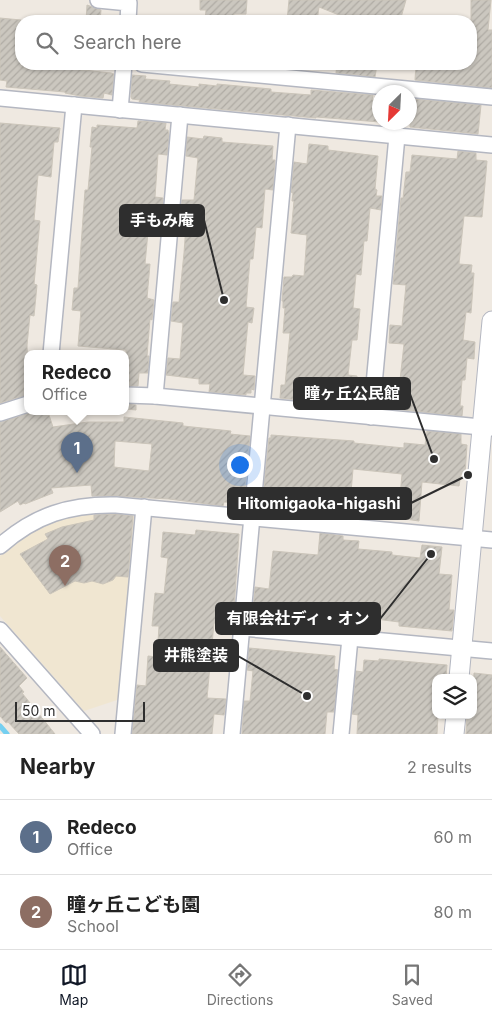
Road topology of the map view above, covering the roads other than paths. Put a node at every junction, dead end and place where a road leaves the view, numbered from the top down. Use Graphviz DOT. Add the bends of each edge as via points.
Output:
graph roads {
  1 [pos="98,0"];
  2 [pos="129,15"];
  3 [pos="123,70"];
  4 [pos="206,70"];
  5 [pos="492,97"];
  6 [pos="0,98"];
  7 [pos="74,105"];
  8 [pos="120,110"];
  9 [pos="180,115"];
  10 [pos="288,126"];
  11 [pos="397,136"];
  12 [pos="492,145"];
  13 [pos="492,321"];
  14 [pos="51,350"];
  15 [pos="129,395"];
  16 [pos="154,396"];
  17 [pos="24,405"];
  18 [pos="262,406"];
  19 [pos="0,413"];
  20 [pos="371,416"];
  21 [pos="487,428"];
  22 [pos="144,507"];
  23 [pos="252,517"];
  24 [pos="472,538"];
  25 [pos="492,540"];
  26 [pos="0,546"];
  27 [pos="242,628"];
  28 [pos="0,630"];
  29 [pos="350,638"];
  30 [pos="462,648"];
  31 [pos="492,651"];
  32 [pos="459,674"];
  33 [pos="456,719"];
  34 [pos="92,734"];
  35 [pos="123,734"];
  36 [pos="232,734"];
  37 [pos="341,734"];
  38 [pos="454,734"];
  1 -- 2 [label="street" via="130,3"];
  3 -- 8 [label="street"];
  4 -- 5 [label="street"];
  6 -- 7 [label="street"];
  7 -- 8 [label="street"];
  7 -- 14 [label="street"];
  8 -- 9 [label="street"];
  9 -- 10 [label="street"];
  9 -- 16 [label="street"];
  10 -- 11 [label="street"];
  10 -- 18 [label="street"];
  11 -- 12 [label="street"];
  11 -- 20 [label="street"];
  13 -- 21 [label="street"];
  15 -- 16 [label="street"];
  16 -- 18 [label="street"];
  17 -- 19 [label="street"];
  18 -- 20 [label="street"];
  18 -- 23 [label="street"];
  20 -- 21 [label="street"];
  21 -- 24 [label="street"];
  22 -- 23 [label="street"];
  22 -- 26 [label="street" via="93,504 70,508 28,525"];
  22 -- 35 [label="street"];
  23 -- 24 [label="street"];
  23 -- 27 [label="street"];
  24 -- 25 [label="street"];
  24 -- 30 [label="street"];
  27 -- 29 [label="street"];
  27 -- 36 [label="street"];
  28 -- 34 [label="street"];
  29 -- 30 [label="street"];
  29 -- 37 [label="street"];
  30 -- 31 [label="street"];
  30 -- 32 [label="street"];
  33 -- 38 [label="street"];
}
